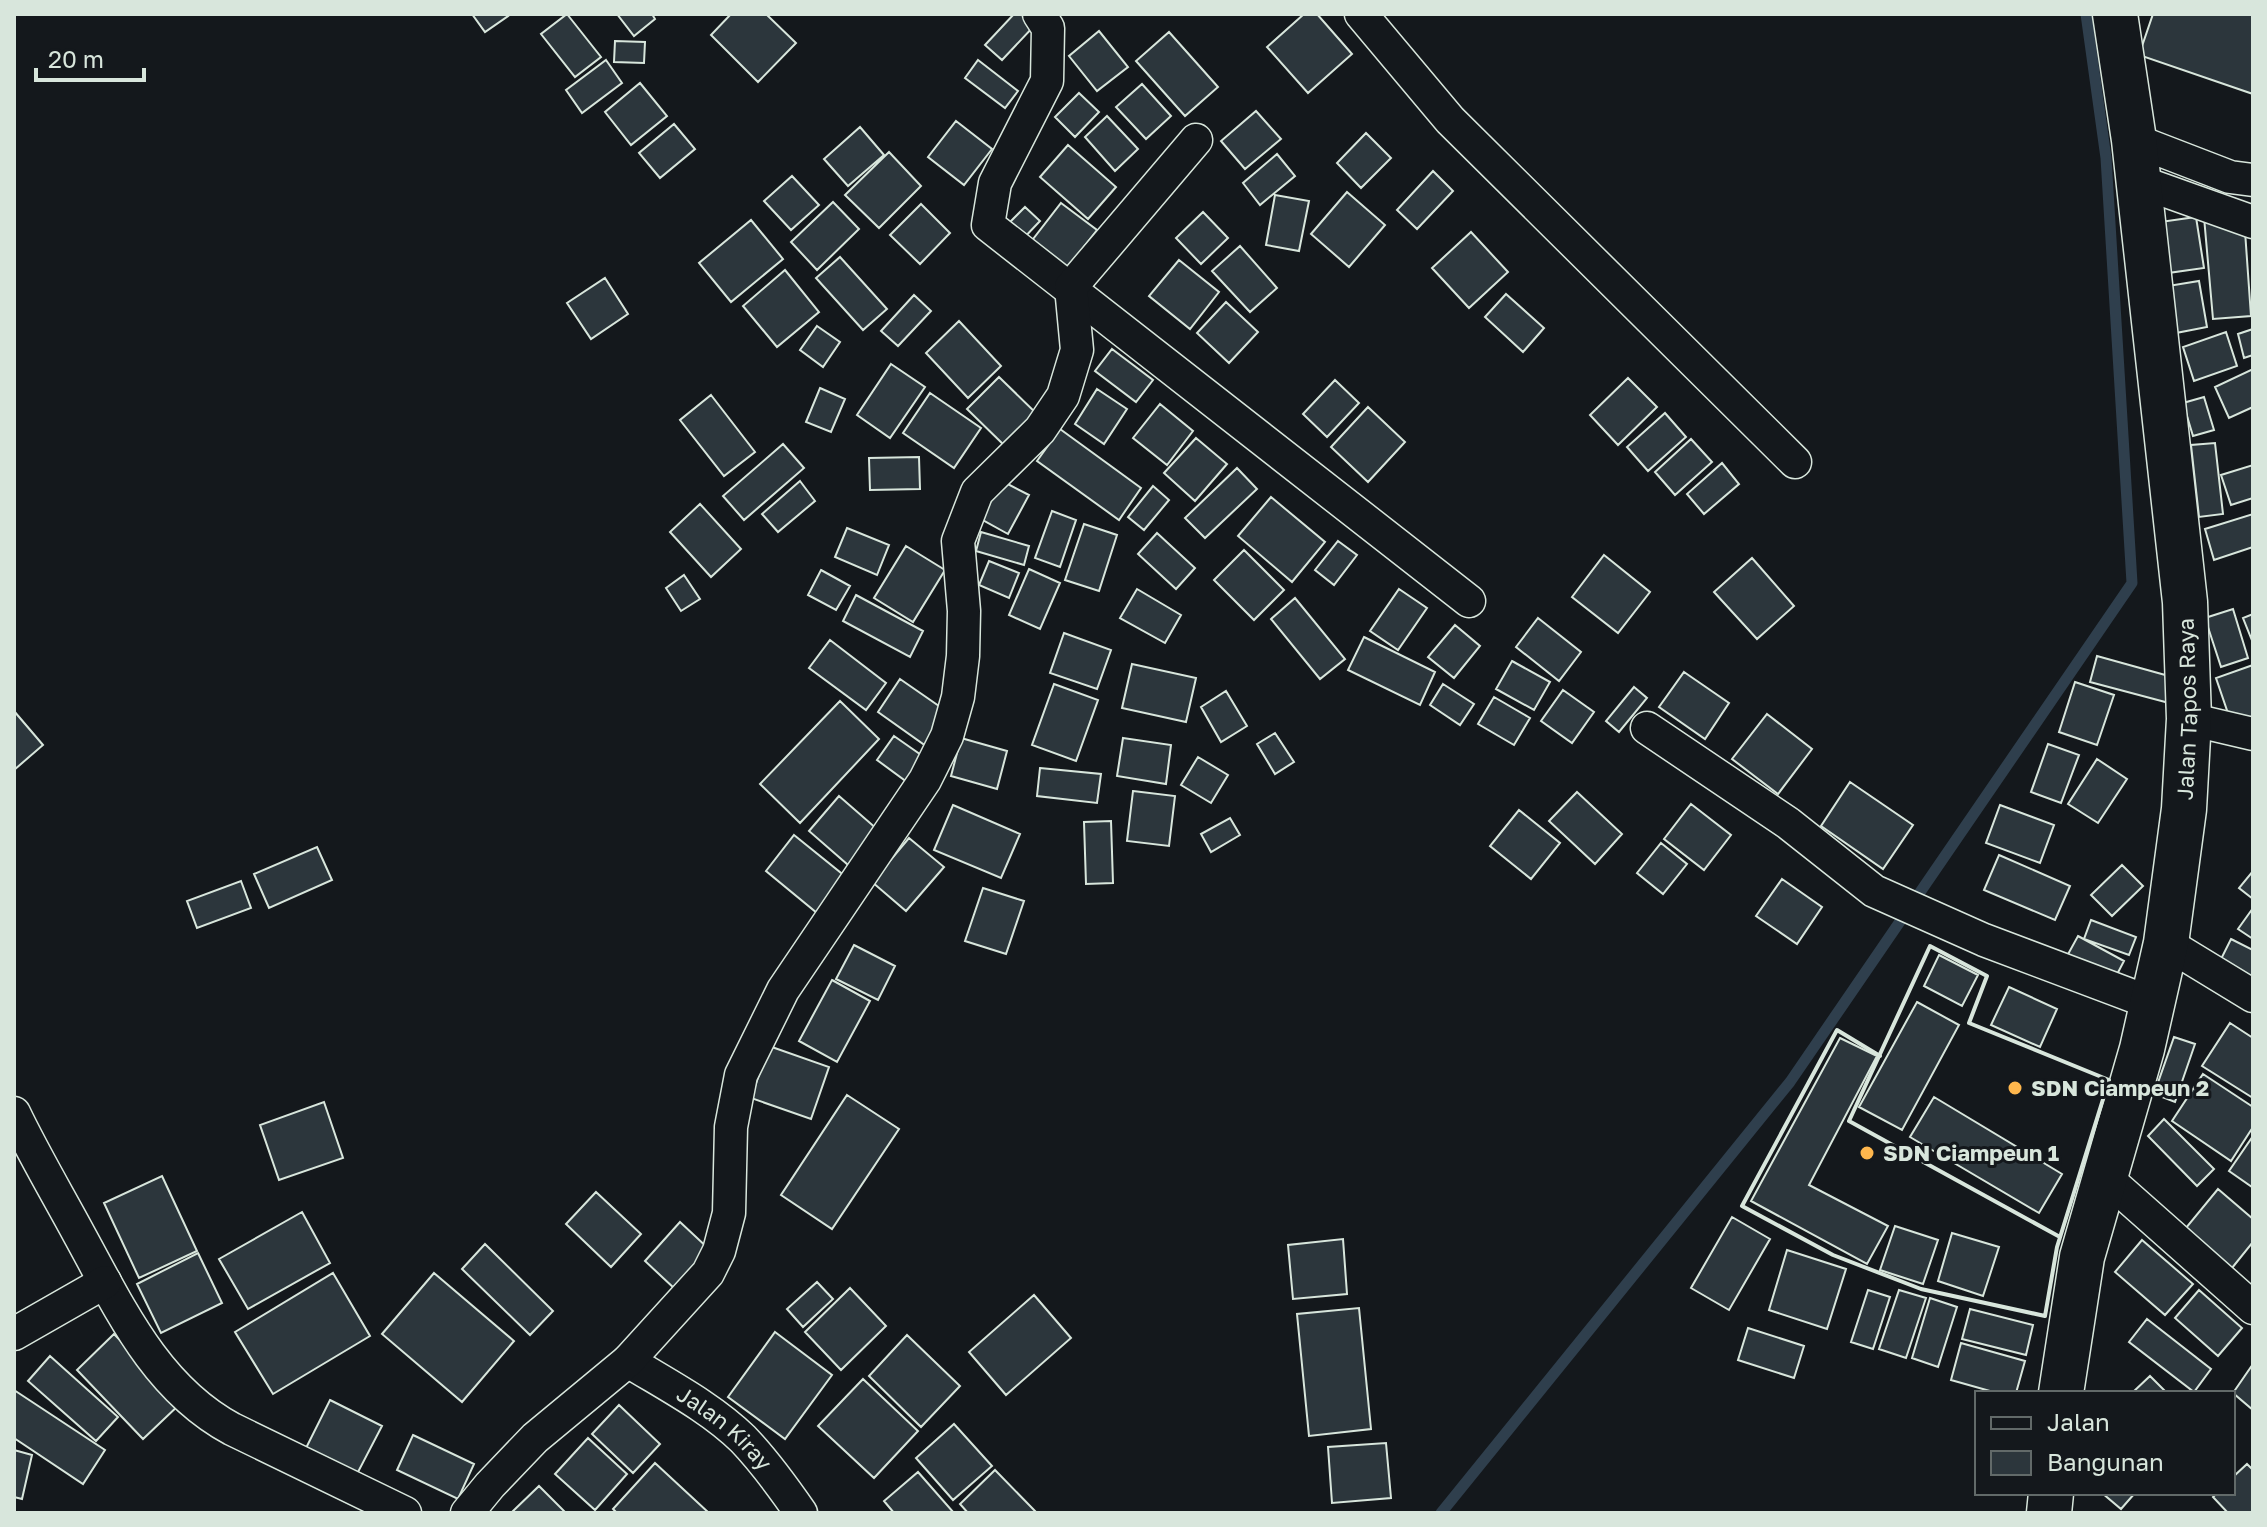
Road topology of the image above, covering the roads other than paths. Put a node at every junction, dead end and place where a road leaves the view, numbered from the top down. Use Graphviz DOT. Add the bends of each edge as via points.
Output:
graph roads {
  1 [pos="1039,14"];
  2 [pos="1361,14"];
  3 [pos="2115,14"];
  4 [pos="1196,140"];
  5 [pos="2136,160"];
  6 [pos="2253,180"];
  7 [pos="2253,222"];
  8 [pos="1071,287"];
  9 [pos="1795,462"];
  10 [pos="1469,601"];
  11 [pos="2189,719"];
  12 [pos="1647,728"];
  13 [pos="2253,734"];
  14 [pos="2166,943"];
  15 [pos="2253,996"];
  16 [pos="2154,1004"];
  17 [pos="14,1113"];
  18 [pos="2104,1176"];
  19 [pos="105,1282"];
  20 [pos="2253,1308"];
  21 [pos="14,1334"];
  22 [pos="628,1361"];
  23 [pos="2061,1391"];
  24 [pos="405,1513"];
  25 [pos="467,1513"];
  26 [pos="801,1513"];
  1 -- 8 [label="street" via="1048,28 1047,81 995,183 988,225"];
  2 -- 9 [label="street" via="1450,120"];
  3 -- 5 [label="main road, Jalan Tapos Raya"];
  4 -- 8 [label="street"];
  5 -- 6 [label="street"];
  5 -- 7 [label="street"];
  5 -- 11 [label="main road, Jalan Tapos Raya" via="2185,602"];
  8 -- 10 [label="street"];
  8 -- 22 [label="street" via="1077,350 1063,396 1040,430 977,492 958,541 963,656 947,736 925,780 783,990 741,1075 731,1127 729,1213 708,1273"];
  11 -- 13 [label="street"];
  11 -- 14 [label="main road, Jalan Tapos Raya" via="2184,809"];
  12 -- 16 [label="street" via="1788,823 1874,891 1984,940"];
  14 -- 15 [label="street"];
  14 -- 16 [label="main road, Jalan Tapos Raya"];
  16 -- 18 [label="main road, Jalan Tapos Raya"];
  17 -- 19 [label="street"];
  18 -- 20 [label="street"];
  18 -- 23 [label="main road, Jalan Tapos Raya" via="2082,1257"];
  19 -- 21 [label="street"];
  19 -- 24 [label="street" via="133,1332 188,1401 232,1429"];
  22 -- 25 [label="street" via="535,1438"];
  22 -- 26 [label="street, Jalan Kiray" via="741,1437"];
}
